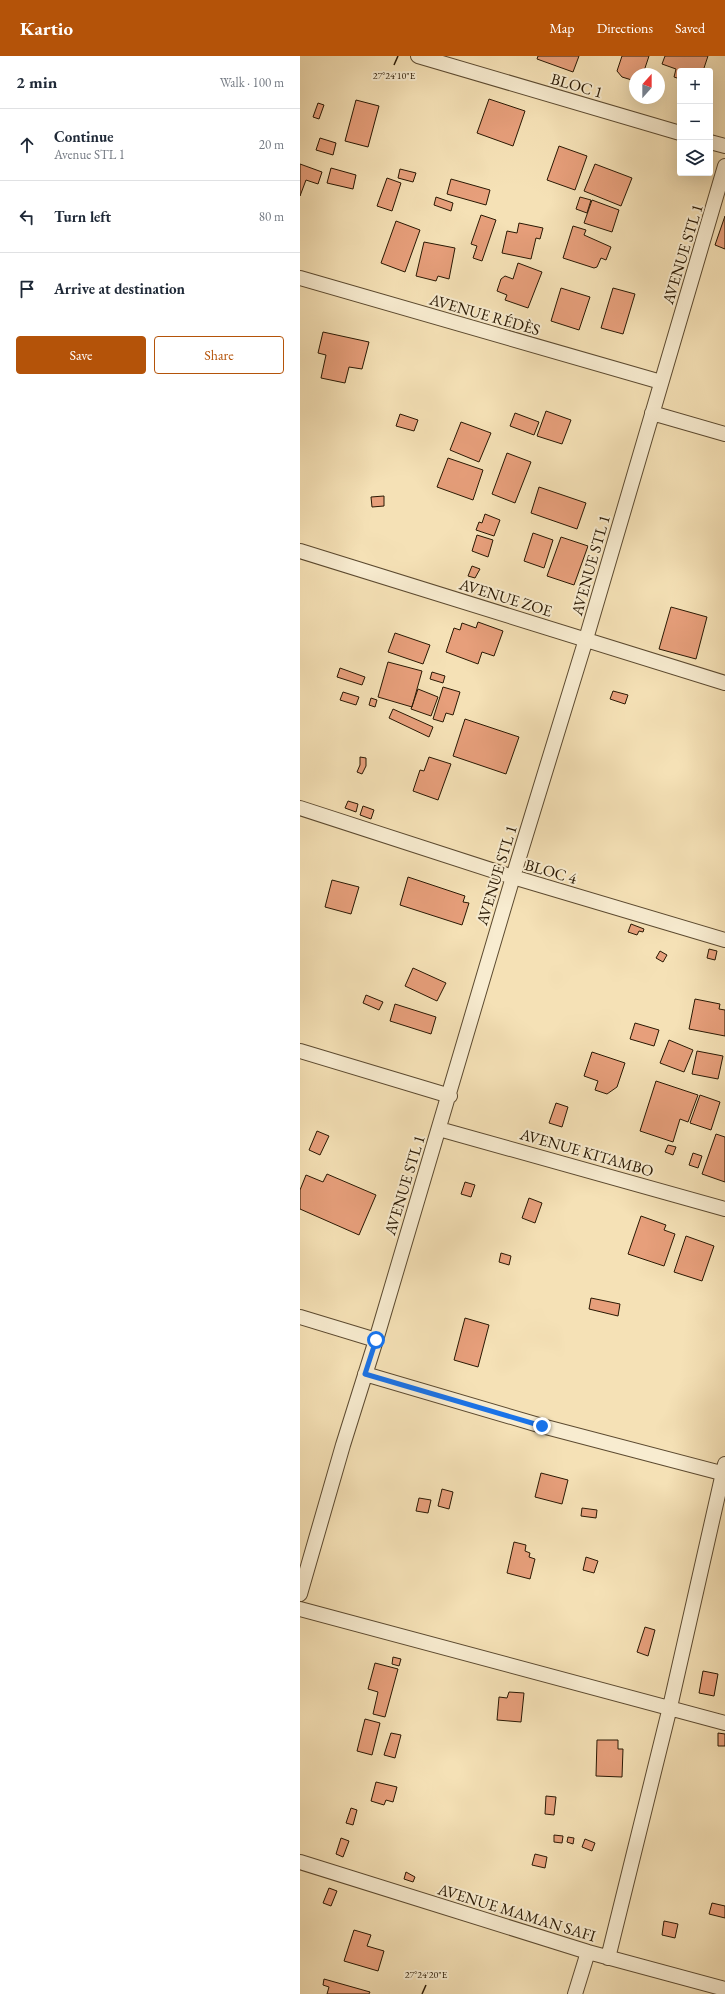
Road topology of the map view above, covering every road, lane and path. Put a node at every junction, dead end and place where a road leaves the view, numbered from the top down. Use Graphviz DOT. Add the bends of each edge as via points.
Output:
graph roads {
  1 [pos="418,56"];
  2 [pos="677,132"];
  3 [pos="713,143"];
  4 [pos="725,146"];
  5 [pos="725,166"];
  6 [pos="722,186"];
  7 [pos="300,278"];
  8 [pos="661,382"];
  9 [pos="652,412"];
  10 [pos="725,434"];
  11 [pos="300,551"];
  12 [pos="586,639"];
  13 [pos="725,683"];
  14 [pos="300,808"];
  15 [pos="513,877"];
  16 [pos="725,940"];
  17 [pos="300,1051"];
  18 [pos="450,1096"];
  19 [pos="439,1129"];
  20 [pos="725,1209"];
  21 [pos="300,1317"];
  22 [pos="376,1340"];
  23 [pos="365,1374"];
  24 [pos="724,1470"];
  25 [pos="302,1577"];
  26 [pos="300,1594"];
  27 [pos="300,1609"];
  28 [pos="670,1707"];
  29 [pos="725,1723"];
  30 [pos="300,1862"];
  31 [pos="588,1952"];
  32 [pos="608,1958"];
  33 [pos="725,1989"];
  34 [pos="576,1994"];
  1 -- 2 [label="street, BLOC 1"];
  3 -- 4 [label="street"];
  5 -- 6 [label="street, AVENUE STL 1"];
  6 -- 8 [label="street, AVENUE STL 1"];
  7 -- 8 [label="street, AVENUE RÉDÈS"];
  8 -- 9 [label="street, AVENUE STL 1"];
  9 -- 10 [label="street"];
  9 -- 12 [label="street, AVENUE STL 1"];
  11 -- 12 [label="street, AVENUE ZOE"];
  12 -- 13 [label="street, AVENUE ZOE"];
  12 -- 15 [label="street, AVENUE STL 1"];
  14 -- 15 [label="street, BLOC 4"];
  15 -- 16 [label="street, BLOC 4"];
  15 -- 18 [label="street, AVENUE STL 1"];
  17 -- 18 [label="street"];
  18 -- 19 [label="street, AVENUE STL 1"];
  19 -- 20 [label="street, AVENUE KITAMBO"];
  19 -- 22 [label="street, AVENUE STL 1"];
  21 -- 22 [label="street"];
  22 -- 23 [label="street, AVENUE STL 1"];
  23 -- 24 [label="street" via="542,1426"];
  23 -- 25 [label="street, AVENUE STL 1"];
  24 -- 28 [label="street"];
  25 -- 26 [label="street, AVENUE STL 1"];
  27 -- 28 [label="street"];
  28 -- 29 [label="street"];
  28 -- 32 [label="street"];
  30 -- 31 [label="street, AVENUE MAMAN SAFI"];
  31 -- 32 [label="street, AVENUE MAMAN SAFI"];
  31 -- 34 [label="street"];
  32 -- 33 [label="street, AVENUE MAMAN SAFI"];
}
